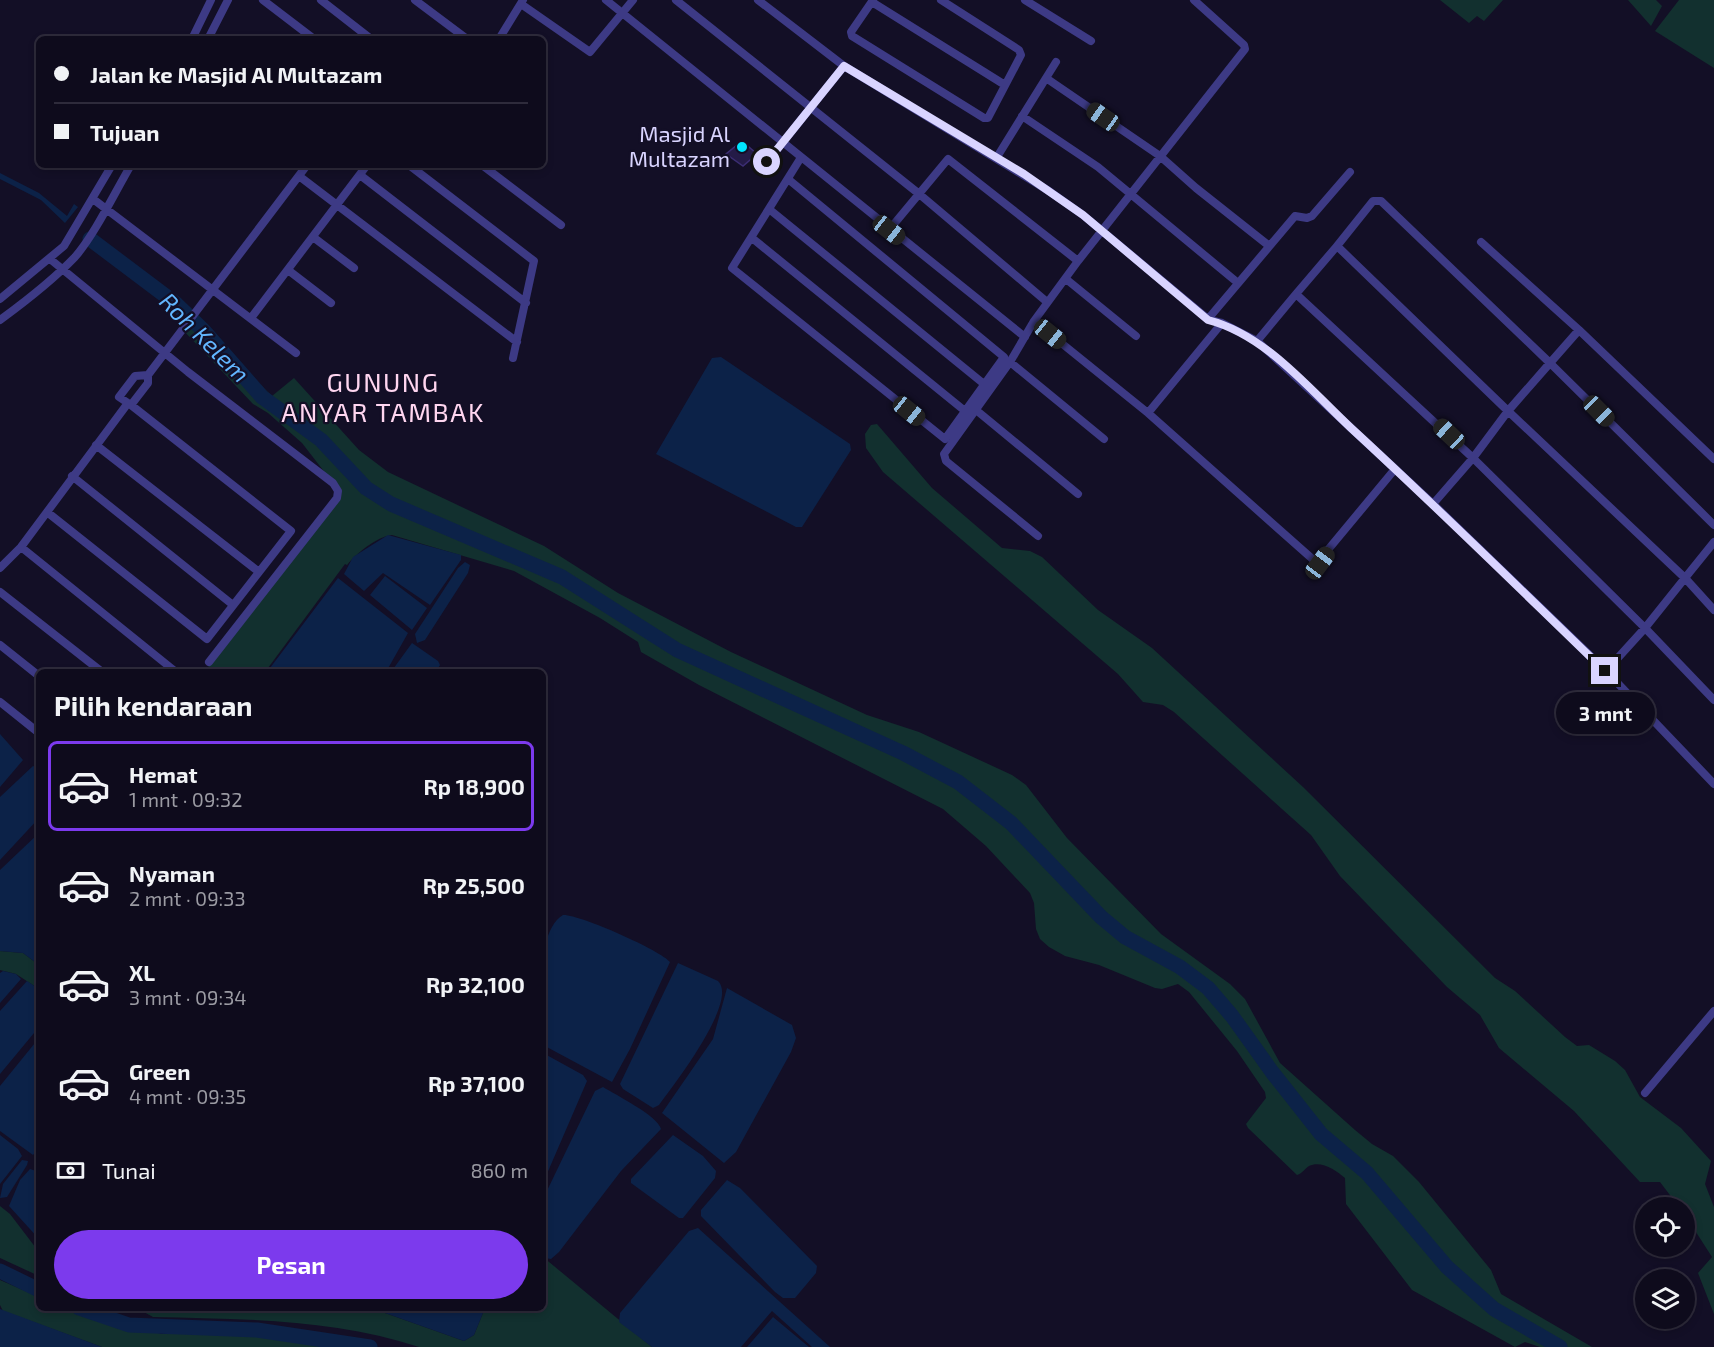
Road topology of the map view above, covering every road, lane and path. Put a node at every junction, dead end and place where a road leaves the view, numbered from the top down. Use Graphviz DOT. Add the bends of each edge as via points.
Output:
graph roads {
  1 [pos="211,0"];
  2 [pos="228,0"];
  3 [pos="263,0"];
  4 [pos="321,0"];
  5 [pos="415,0"];
  6 [pos="606,0"];
  7 [pos="633,0"];
  8 [pos="676,0"];
  9 [pos="758,0"];
  10 [pos="941,0"];
  11 [pos="1025,0"];
  12 [pos="1194,0"];
  13 [pos="873,1"];
  14 [pos="522,2"];
  15 [pos="622,14"];
  16 [pos="193,36"];
  17 [pos="210,36"];
  18 [pos="310,36"];
  19 [pos="366,36"];
  20 [pos="463,36"];
  21 [pos="501,36"];
  22 [pos="1091,41"];
  23 [pos="1056,62"];
  24 [pos="844,66"];
  25 [pos="1046,78"];
  26 [pos="1005,85"];
  27 [pos="811,108"];
  28 [pos="1022,116"];
  29 [pos="782,143"];
  30 [pos="1160,156"];
  31 [pos="997,157"];
  32 [pos="800,159"];
  33 [pos="767,162"];
  34 [pos="110,168"];
  35 [pos="129,168"];
  36 [pos="305,168"];
  37 [pos="365,168"];
  38 [pos="413,168"];
  39 [pos="486,168"];
  40 [pos="1350,172"];
  41 [pos="360,175"];
  42 [pos="299,176"];
  43 [pos="788,179"];
  44 [pos="918,193"];
  45 [pos="1131,193"];
  46 [pos="93,199"];
  47 [pos="337,205"];
  48 [pos="106,207"];
  49 [pos="769,209"];
  50 [pos="561,225"];
  51 [pos="889,230"];
  52 [pos="1101,231"];
  53 [pos="313,237"];
  54 [pos="752,238"];
  55 [pos="1481,242"];
  56 [pos="1268,245"];
  57 [pos="1337,246"];
  58 [pos="50,260"];
  59 [pos="1078,261"];
  60 [pos="354,268"];
  61 [pos="60,270"];
  62 [pos="288,270"];
  63 [pos="1066,279"];
  64 [pos="1238,283"];
  65 [pos="214,290"];
  66 [pos="1296,294"];
  67 [pos="0,299"];
  68 [pos="1047,302"];
  69 [pos="331,303"];
  70 [pos="526,303"];
  71 [pos="251,318"];
  72 [pos="0,320"];
  73 [pos="1208,320"];
  74 [pos="1034,321"];
  75 [pos="1222,323"];
  76 [pos="1579,330"];
  77 [pos="1136,336"];
  78 [pos="1025,337"];
  79 [pos="1257,341"];
  80 [pos="517,342"];
  81 [pos="296,352"];
  82 [pos="165,353"];
  83 [pos="513,358"];
  84 [pos="1010,362"];
  85 [pos="1550,363"];
  86 [pos="148,375"];
  87 [pos="984,384"];
  88 [pos="130,404"];
  89 [pos="976,410"];
  90 [pos="965,411"];
  91 [pos="1508,411"];
  92 [pos="1148,413"];
  93 [pos="1104,439"];
  94 [pos="96,445"];
  95 [pos="1473,458"];
  96 [pos="1714,459"];
  97 [pos="1395,469"];
  98 [pos="72,476"];
  99 [pos="1078,494"];
  100 [pos="1432,504"];
  101 [pos="47,512"];
  102 [pos="1714,525"];
  103 [pos="1038,536"];
  104 [pos="1714,542"];
  105 [pos="21,547"];
  106 [pos="0,568"];
  107 [pos="259,572"];
  108 [pos="1685,578"];
  109 [pos="0,592"];
  110 [pos="233,605"];
  111 [pos="1714,610"];
  112 [pos="1645,628"];
  113 [pos="0,645"];
  114 [pos="209,662"];
  115 [pos="98,669"];
  116 [pos="172,669"];
  117 [pos="1605,671"];
  118 [pos="36,674"];
  119 [pos="1714,700"];
  120 [pos="0,702"];
  121 [pos="36,731"];
  122 [pos="1714,784"];
  123 [pos="1714,1011"];
  124 [pos="1645,1093"];
  1 -- 16 [label="street"];
  2 -- 17 [label="street"];
  3 -- 18 [label="street"];
  4 -- 19 [label="street"];
  5 -- 20 [label="street"];
  6 -- 15 [label="street"];
  7 -- 15 [label="street"];
  8 -- 27 [label="street"];
  9 -- 24 [label="street"];
  10 -- 26 [label="street" via="1019,50 1021,55"];
  11 -- 22 [label="street"];
  12 -- 30 [label="street" via="1245,49"];
  13 -- 26 [label="street"];
  13 -- 26 [label="street" via="852,36 984,118"];
  14 -- 15 [label="street" via="587,52 597,46"];
  14 -- 21 [label="street"];
  15 -- 29 [label="street"];
  23 -- 25 [label="street"];
  24 -- 27 [label="street"];
  24 -- 31 [label="street"];
  25 -- 28 [label="street"];
  25 -- 30 [label="street"];
  27 -- 29 [label="street"];
  27 -- 44 [label="street"];
  28 -- 31 [label="street"];
  28 -- 45 [label="street"];
  29 -- 32 [label="street"];
  29 -- 33 [label="street"];
  30 -- 45 [label="street"];
  30 -- 56 [label="street"];
  31 -- 52 [label="street"];
  32 -- 43 [label="street"];
  32 -- 51 [label="street"];
  34 -- 46 [label="street"];
  35 -- 48 [label="street"];
  36 -- 42 [label="street"];
  37 -- 41 [label="street"];
  38 -- 70 [label="street" via="534,261"];
  39 -- 50 [label="street"];
  40 -- 56 [label="street" via="1312,216 1295,216"];
  41 -- 47 [label="street"];
  41 -- 70 [label="street"];
  42 -- 47 [label="street"];
  42 -- 65 [label="street"];
  43 -- 49 [label="street"];
  43 -- 87 [label="street" via="1004,357"];
  44 -- 51 [label="street"];
  44 -- 59 [label="street" via="945,160 950,160"];
  44 -- 68 [label="street"];
  45 -- 52 [label="street"];
  45 -- 64 [label="street"];
  46 -- 48 [label="street"];
  46 -- 58 [label="street" via="64,246"];
  47 -- 53 [label="street"];
  47 -- 80 [label="street"];
  48 -- 61 [label="street" via="76,256"];
  48 -- 65 [label="street"];
  49 -- 54 [label="street"];
  49 -- 87 [label="street"];
  51 -- 78 [label="street"];
  52 -- 59 [label="street"];
  52 -- 73 [label="street"];
  53 -- 60 [label="street"];
  53 -- 62 [label="street"];
  54 -- 90 [label="street"];
  54 -- 90 [label="street" via="732,268 945,439"];
  55 -- 76 [label="street"];
  56 -- 64 [label="street"];
  57 -- 66 [label="street"];
  57 -- 85 [label="street" via="1373,201 1381,201"];
  57 -- 91 [label="street"];
  58 -- 61 [label="street"];
  58 -- 67 [label="street"];
  59 -- 63 [label="street"];
  61 -- 72 [label="street"];
  61 -- 82 [label="street"];
  62 -- 69 [label="street"];
  62 -- 71 [label="street"];
  63 -- 68 [label="street"];
  63 -- 77 [label="street"];
  64 -- 73 [label="street"];
  65 -- 71 [label="street"];
  65 -- 82 [label="street"];
  66 -- 79 [label="street"];
  66 -- 95 [label="street"];
  68 -- 74 [label="street"];
  70 -- 80 [label="street"];
  71 -- 81 [label="street"];
  73 -- 75 [label="street"];
  74 -- 78 [label="street"];
  74 -- 92 [label="street"];
  75 -- 79 [label="street"];
  75 -- 92 [label="street"];
  76 -- 85 [label="street"];
  76 -- 96 [label="street"];
  78 -- 84 [label="street"];
  79 -- 97 [label="street"];
  80 -- 83 [label="street"];
  82 -- 86 [label="street"];
  82 -- 114 [label="street" via="333,483 338,491 337,498"];
  84 -- 89 [label="street"];
  84 -- 93 [label="street"];
  85 -- 91 [label="street"];
  85 -- 102 [label="street"];
  86 -- 88 [label="street" via="147,383"];
  86 -- 88 [label="street" via="135,375 119,397"];
  87 -- 90 [label="street"];
  88 -- 94 [label="street"];
  88 -- 107 [label="street" via="291,531"];
  89 -- 99 [label="street"];
  89 -- 103 [label="street" via="944,454 946,460"];
  91 -- 95 [label="street"];
  91 -- 108 [label="street"];
  92 -- 97 [label="street" via="1317,563"];
  94 -- 98 [label="street"];
  94 -- 107 [label="street"];
  95 -- 100 [label="street"];
  95 -- 112 [label="street"];
  97 -- 100 [label="street"];
  98 -- 101 [label="street"];
  98 -- 110 [label="street"];
  100 -- 117 [label="street"];
  101 -- 105 [label="street"];
  101 -- 110 [label="street" via="207,639"];
  104 -- 108 [label="street"];
  105 -- 106 [label="street"];
  105 -- 116 [label="street"];
  107 -- 110 [label="street"];
  108 -- 111 [label="street"];
  108 -- 112 [label="street"];
  109 -- 115 [label="street"];
  112 -- 117 [label="street"];
  112 -- 119 [label="street"];
  113 -- 118 [label="street"];
  117 -- 122 [label="street"];
  120 -- 121 [label="street"];
  123 -- 124 [label="street"];
}
